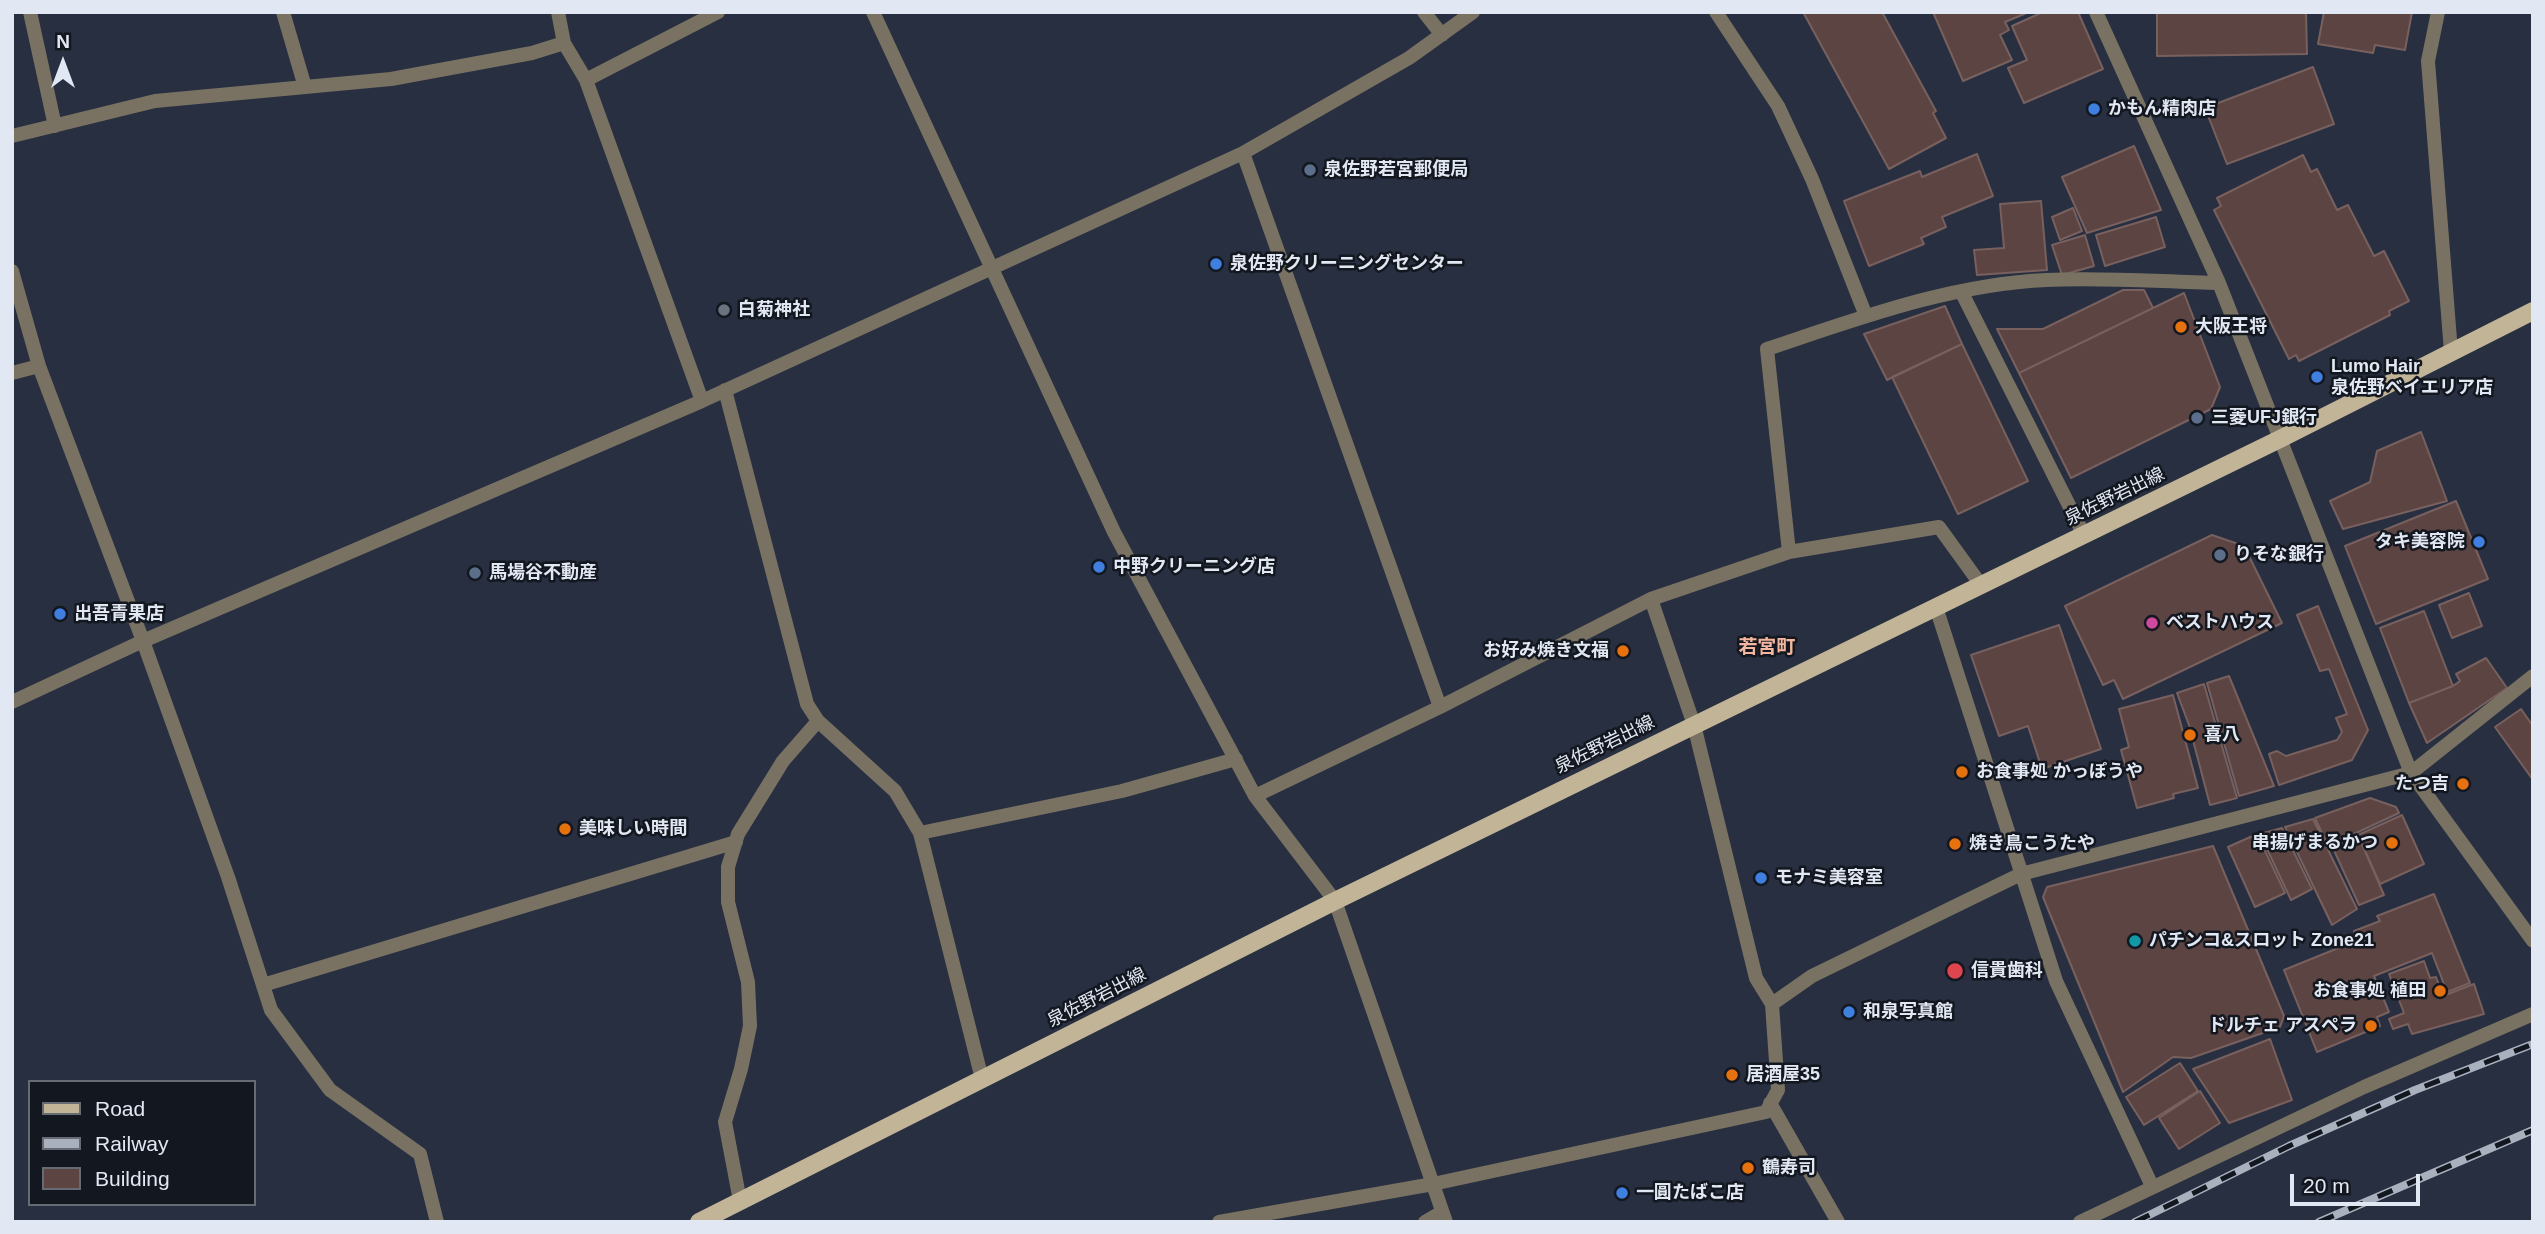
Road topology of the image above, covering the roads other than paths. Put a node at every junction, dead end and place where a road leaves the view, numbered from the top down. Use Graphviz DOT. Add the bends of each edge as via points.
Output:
graph roads {
  1 [pos="30,12"];
  2 [pos="282,12"];
  3 [pos="558,12"];
  4 [pos="718,12"];
  5 [pos="873,12"];
  6 [pos="1424,12"];
  7 [pos="1473,12"];
  8 [pos="1716,12"];
  9 [pos="2096,12"];
  10 [pos="2438,12"];
  11 [pos="1442,34"];
  12 [pos="564,43"];
  13 [pos="586,80"];
  14 [pos="305,87"];
  15 [pos="55,126"];
  16 [pos="12,136"];
  17 [pos="1243,153"];
  18 [pos="993,268"];
  19 [pos="12,271"];
  20 [pos="2219,284"];
  21 [pos="1961,291"];
  22 [pos="2533,311"];
  23 [pos="1866,316"];
  24 [pos="2451,352"];
  25 [pos="39,366"];
  26 [pos="12,373"];
  27 [pos="725,390"];
  28 [pos="702,401"];
  29 [pos="2282,438"];
  30 [pos="2084,535"];
  31 [pos="1789,552"];
  32 [pos="1981,585"];
  33 [pos="1651,599"];
  34 [pos="1936,607"];
  35 [pos="144,641"];
  36 [pos="2533,676"];
  37 [pos="12,702"];
  38 [pos="1440,707"];
  39 [pos="818,721"];
  40 [pos="1694,725"];
  41 [pos="1236,759"];
  42 [pos="2411,773"];
  43 [pos="1255,796"];
  44 [pos="920,833"];
  45 [pos="736,842"];
  46 [pos="2021,874"];
  47 [pos="1335,901"];
  48 [pos="2533,941"];
  49 [pos="263,985"];
  50 [pos="1772,1004"];
  51 [pos="2533,1014"];
  52 [pos="982,1079"];
  53 [pos="1770,1103"];
  54 [pos="1433,1184"];
  55 [pos="2152,1186"];
  56 [pos="740,1201"];
  57 [pos="1444,1217"];
  58 [pos="437,1222"];
  59 [pos="699,1222"];
  60 [pos="1219,1222"];
  61 [pos="1426,1222"];
  62 [pos="1838,1222"];
  63 [pos="2080,1222"];
  1 -- 15 [label="street"];
  2 -- 14 [label="street"];
  3 -- 12 [label="street"];
  4 -- 13 [label="street"];
  5 -- 18 [label="street"];
  6 -- 11 [label="street"];
  7 -- 11 [label="street"];
  8 -- 23 [label="street" via="1778,106"];
  9 -- 20 [label="street"];
  10 -- 24 [label="street" via="2428,61"];
  11 -- 17 [label="street" via="1409,58"];
  12 -- 13 [label="street"];
  12 -- 14 [label="street" via="391,79"];
  13 -- 28 [label="street"];
  14 -- 15 [label="street" via="155,101"];
  15 -- 16 [label="street"];
  17 -- 18 [label="street"];
  17 -- 38 [label="street"];
  18 -- 27 [label="street"];
  18 -- 41 [label="street" via="1114,532"];
  19 -- 25 [label="street"];
  20 -- 21 [label="street" via="2047,280"];
  20 -- 29 [label="street"];
  21 -- 23 [label="street"];
  21 -- 30 [label="street"];
  22 -- 24 [label="main road, 泉佐野岩出線"];
  23 -- 31 [label="street" via="1767,349"];
  24 -- 29 [label="main road, 泉佐野岩出線"];
  25 -- 26 [label="street"];
  25 -- 35 [label="street"];
  27 -- 28 [label="street"];
  27 -- 39 [label="street" via="807,704"];
  28 -- 35 [label="street"];
  29 -- 30 [label="main road, 泉佐野岩出線"];
  29 -- 42 [label="street"];
  30 -- 32 [label="main road, 泉佐野岩出線"];
  31 -- 32 [label="street" via="1939,527"];
  31 -- 33 [label="street"];
  32 -- 34 [label="main road, 泉佐野岩出線"];
  33 -- 38 [label="street"];
  33 -- 40 [label="street"];
  34 -- 40 [label="main road, 泉佐野岩出線"];
  34 -- 46 [label="street"];
  35 -- 37 [label="street"];
  35 -- 49 [label="street"];
  36 -- 42 [label="street"];
  38 -- 43 [label="street"];
  39 -- 44 [label="street" via="895,791"];
  39 -- 45 [label="street" via="783,761"];
  40 -- 47 [label="main road, 泉佐野岩出線"];
  40 -- 50 [label="street" via="1756,978"];
  41 -- 43 [label="street"];
  41 -- 44 [label="street" via="1122,791"];
  42 -- 46 [label="street"];
  42 -- 48 [label="street"];
  43 -- 47 [label="street"];
  44 -- 52 [label="street"];
  45 -- 49 [label="street"];
  45 -- 56 [label="street" via="728,867 728,902 748,982 750,1027 725,1122"];
  46 -- 50 [label="street" via="1812,976"];
  46 -- 55 [label="street" via="2056,981"];
  47 -- 52 [label="main road, 泉佐野岩出線"];
  47 -- 54 [label="street"];
  49 -- 58 [label="street" via="271,1010 330,1090 421,1154"];
  50 -- 53 [label="street" via="1777,1090"];
  51 -- 55 [label="street"];
  52 -- 56 [label="main road, 泉佐野岩出線"];
  53 -- 54 [label="street" via="1766,1112"];
  53 -- 62 [label="street"];
  54 -- 57 [label="street"];
  54 -- 60 [label="street"];
  55 -- 63 [label="street"];
  56 -- 59 [label="main road, 泉佐野岩出線"];
  57 -- 61 [label="street"];
}
